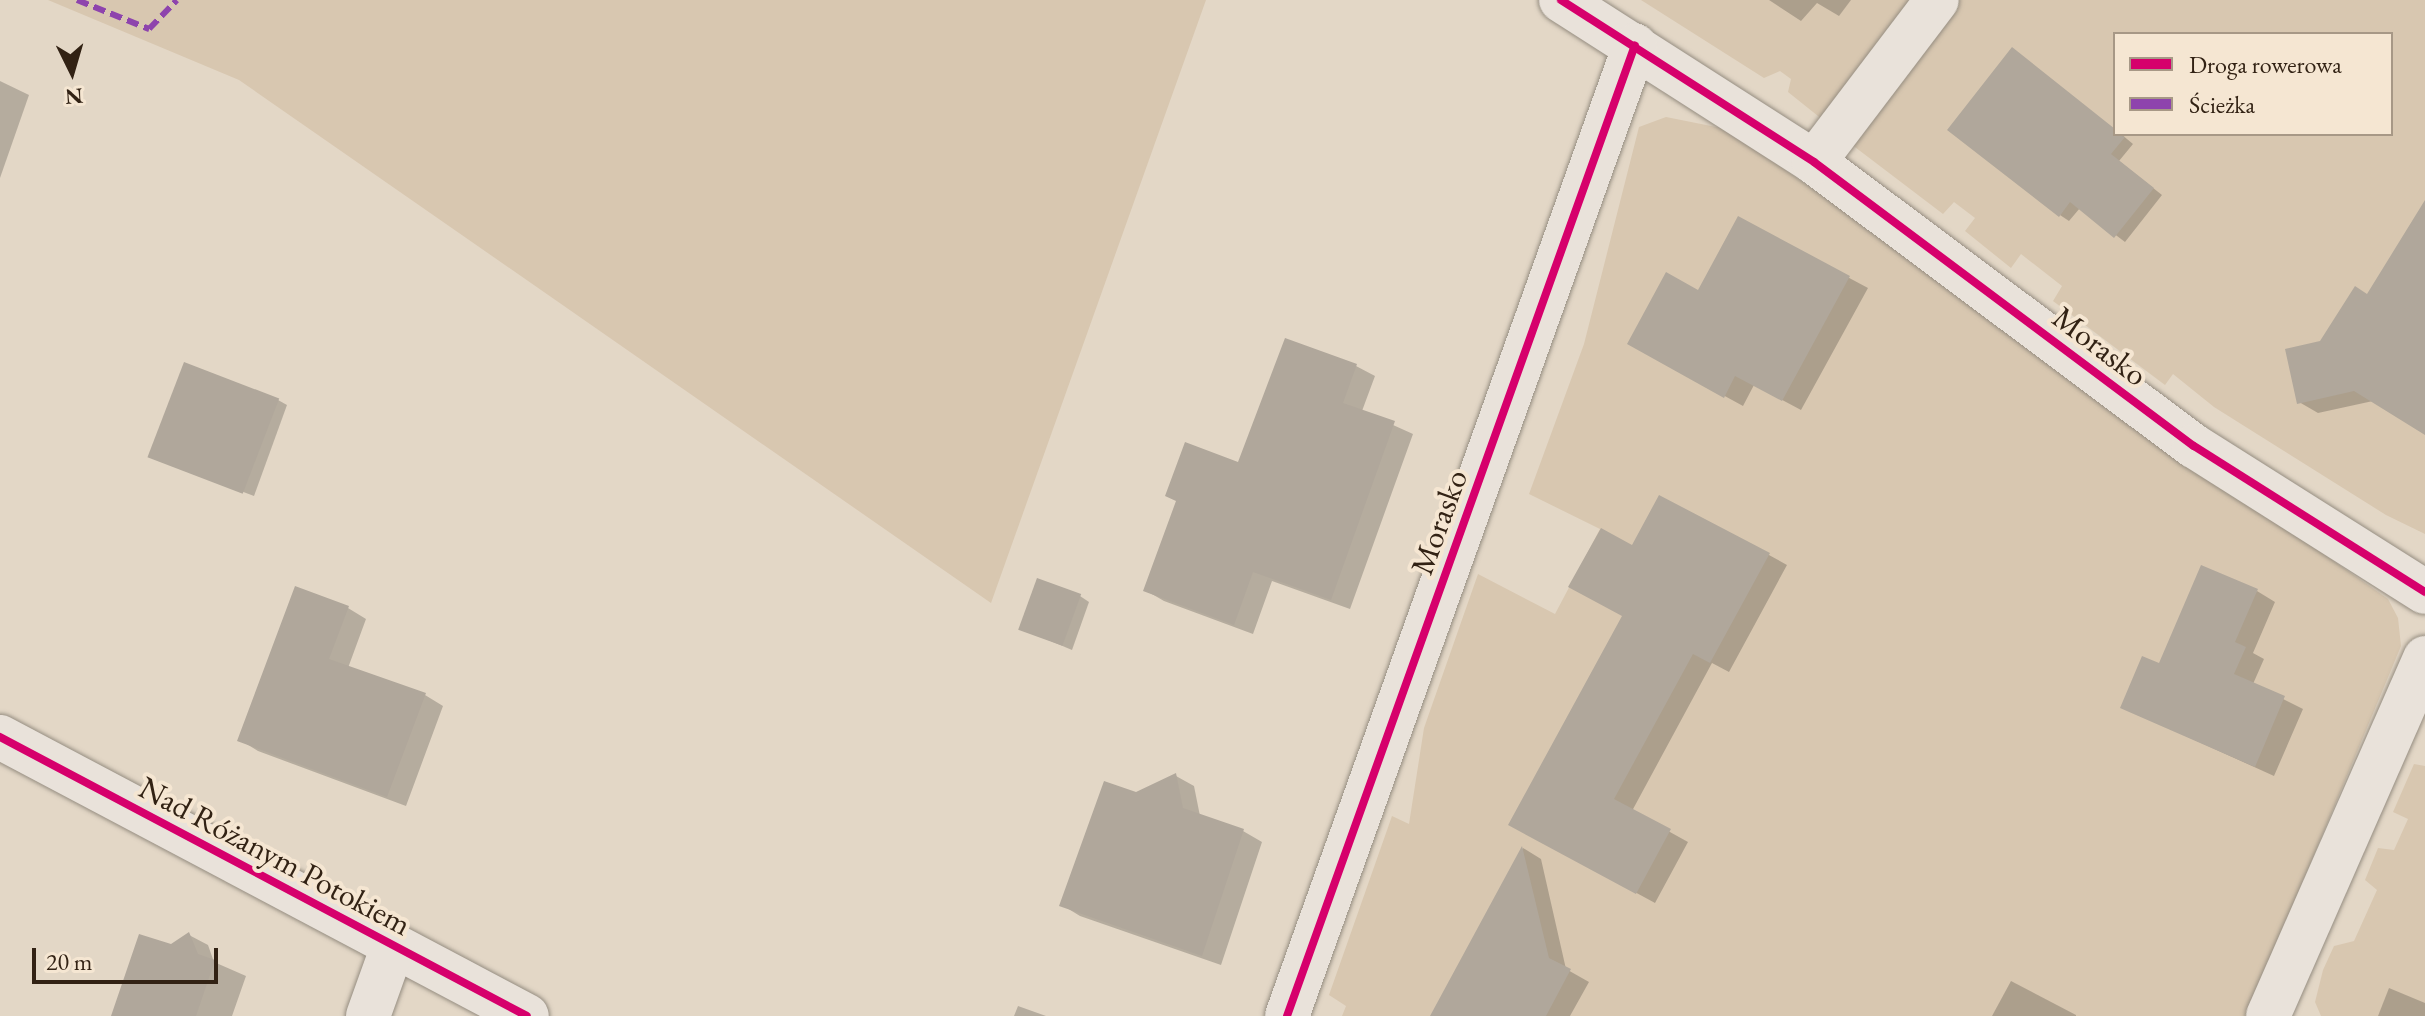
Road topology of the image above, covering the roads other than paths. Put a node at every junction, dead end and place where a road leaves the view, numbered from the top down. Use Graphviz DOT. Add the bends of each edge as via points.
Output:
graph roads {
  1 [pos="1561,0"];
  2 [pos="1937,0"];
  3 [pos="1635,45"];
  4 [pos="1814,162"];
  5 [pos="2425,592"];
  6 [pos="2425,658"];
  7 [pos="0,737"];
  8 [pos="393,946"];
  9 [pos="368,1016"];
  10 [pos="527,1016"];
  11 [pos="1287,1016"];
  12 [pos="2268,1016"];
  1 -- 3 [label="street, Morasko"];
  2 -- 4 [label="street"];
  3 -- 4 [label="street, Morasko"];
  3 -- 11 [label="street, Morasko"];
  4 -- 5 [label="street, Morasko" via="2194,446"];
  6 -- 12 [label="street"];
  7 -- 8 [label="street, Nad Różanym Potokiem"];
  8 -- 9 [label="street, Nad Różanym Potokiem"];
  8 -- 10 [label="street, Nad Różanym Potokiem"];
}
